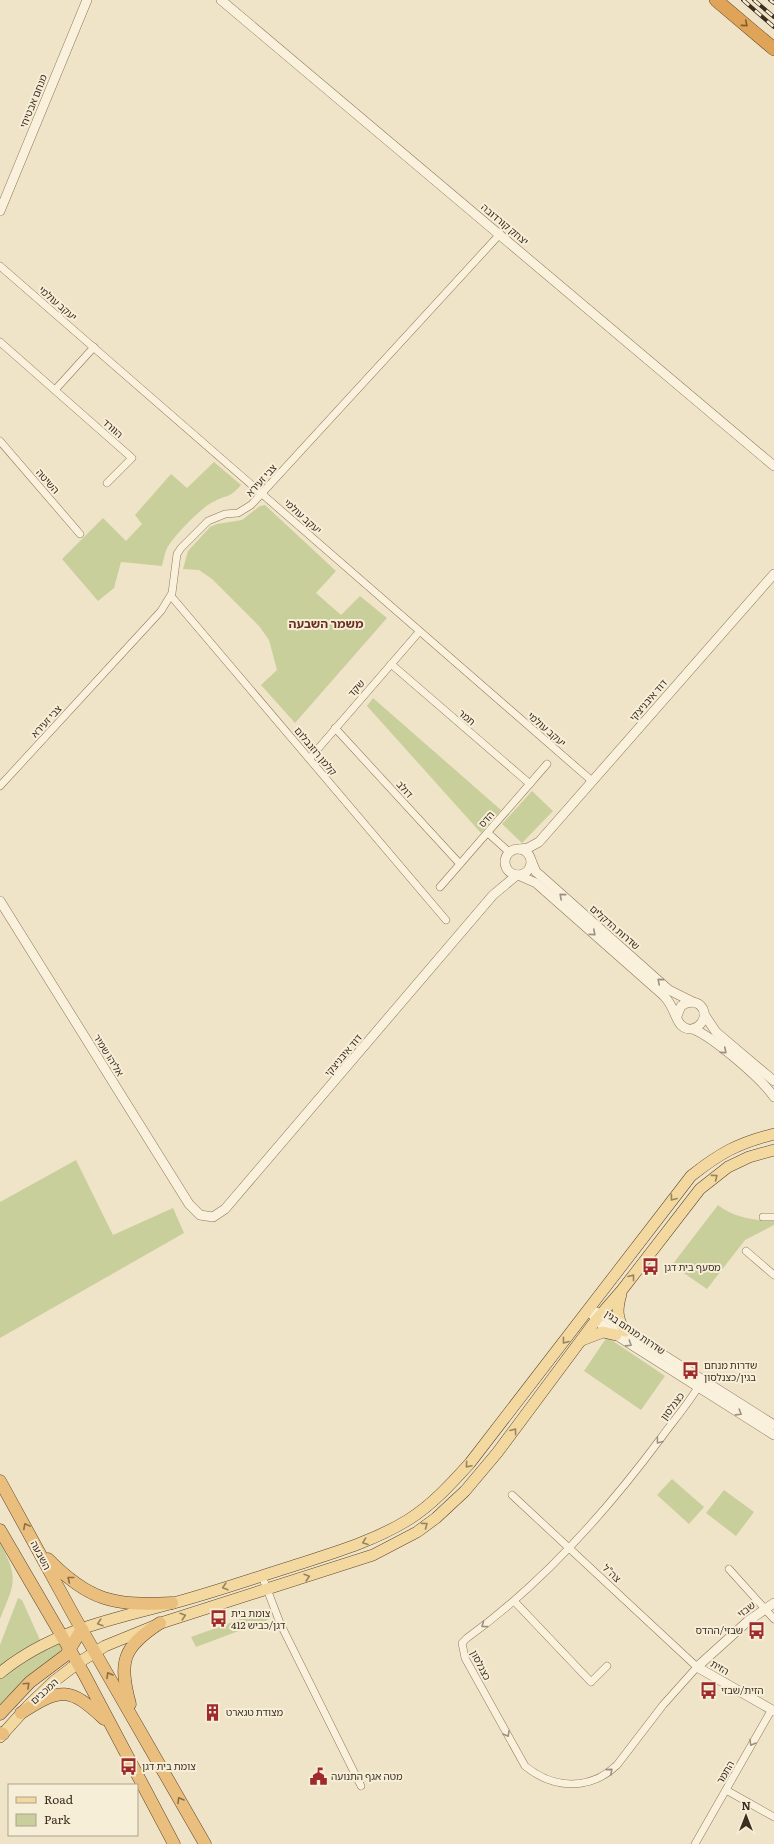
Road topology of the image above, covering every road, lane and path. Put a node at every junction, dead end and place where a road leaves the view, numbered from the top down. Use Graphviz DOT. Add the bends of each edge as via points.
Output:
graph roads {
  1 [pos="87,0"];
  2 [pos="221,0"];
  3 [pos="716,0"];
  4 [pos="774,49"];
  5 [pos="0,210"];
  6 [pos="500,234"];
  7 [pos="0,266"];
  8 [pos="0,342"];
  9 [pos="94,347"];
  10 [pos="55,390"];
  11 [pos="0,441"];
  12 [pos="774,466"];
  13 [pos="107,483"];
  14 [pos="263,494"];
  15 [pos="80,534"];
  16 [pos="774,574"];
  17 [pos="170,596"];
  18 [pos="419,632"];
  19 [pos="391,664"];
  20 [pos="335,728"];
  21 [pos="310,758"];
  22 [pos="548,764"];
  23 [pos="592,781"];
  24 [pos="530,784"];
  25 [pos="0,786"];
  26 [pos="488,833"];
  27 [pos="539,842"];
  28 [pos="520,849"];
  29 [pos="509,852"];
  30 [pos="531,859"];
  31 [pos="460,864"];
  32 [pos="505,866"];
  33 [pos="518,875"];
  34 [pos="440,887"];
  35 [pos="493,895"];
  36 [pos="0,901"];
  37 [pos="446,920"];
  38 [pos="693,1002"];
  39 [pos="704,1014"];
  40 [pos="677,1016"];
  41 [pos="692,1029"];
  42 [pos="774,1081"];
  43 [pos="774,1097"];
  44 [pos="774,1130"];
  45 [pos="774,1134"];
  46 [pos="762,1137"];
  47 [pos="774,1150"];
  48 [pos="203,1216"];
  49 [pos="763,1217"];
  50 [pos="774,1217"];
  51 [pos="746,1251"];
  52 [pos="774,1275"];
  53 [pos="622,1290"];
  54 [pos="589,1310"];
  55 [pos="599,1317"];
  56 [pos="620,1333"];
  57 [pos="582,1340"];
  58 [pos="701,1384"];
  59 [pos="774,1425"];
  60 [pos="774,1435"];
  61 [pos="0,1481"];
  62 [pos="0,1489"];
  63 [pos="512,1494"];
  64 [pos="14,1504"];
  65 [pos="0,1530"];
  66 [pos="37,1547"];
  67 [pos="570,1547"];
  68 [pos="729,1569"];
  69 [pos="262,1576"];
  70 [pos="267,1590"];
  71 [pos="515,1602"];
  72 [pos="172,1603"];
  73 [pos="774,1603"];
  74 [pos="765,1609"];
  75 [pos="774,1619"];
  76 [pos="160,1623"];
  77 [pos="82,1629"];
  78 [pos="62,1636"];
  79 [pos="70,1650"];
  80 [pos="95,1652"];
  81 [pos="78,1663"];
  82 [pos="607,1666"];
  83 [pos="697,1667"];
  84 [pos="0,1673"];
  85 [pos="773,1710"];
  86 [pos="21,1713"];
  87 [pos="0,1714"];
  88 [pos="135,1720"];
  89 [pos="111,1725"];
  90 [pos="1,1735"];
  91 [pos="361,1786"];
  92 [pos="726,1790"];
  93 [pos="774,1817"];
  94 [pos="174,1844"];
  95 [pos="205,1844"];
  96 [pos="694,1844"];
  1 -- 5 [label="street, מנחם אבטיחי"];
  2 -- 6 [label="street, יצחק קורדובה"];
  3 -- 4 [label="highway, one-way"];
  6 -- 12 [label="street, יצחק קורדובה"];
  6 -- 14 [label="street, צבי זעירא"];
  7 -- 9 [label="street, יעקב עולמי"];
  8 -- 10 [label="street, הוורד"];
  9 -- 10 [label="street"];
  9 -- 14 [label="street, יעקב עולמי"];
  10 -- 13 [label="street, הוורד" via="132,458"];
  11 -- 15 [label="street, השיטה"];
  14 -- 17 [label="street, צבי זעירא" via="243,510 208,521 182,548 177,554"];
  14 -- 18 [label="street, יעקב עולמי"];
  16 -- 23 [label="street, דוד איבניצקי"];
  17 -- 21 [label="street, קלמן רוזנבלום"];
  17 -- 25 [label="street, צבי זעירא" via="161,611"];
  18 -- 19 [label="street, שקד"];
  18 -- 23 [label="street, יעקב עולמי"];
  19 -- 20 [label="street, שקד"];
  19 -- 24 [label="street, תמר"];
  20 -- 21 [label="street, שקד"];
  20 -- 31 [label="street, דולב"];
  21 -- 37 [label="street, קלמן רוזנבלום"];
  22 -- 24 [label="street, הדס"];
  23 -- 27 [label="street, דוד איבניצקי"];
  24 -- 26 [label="street, הדס"];
  26 -- 29 [label="street"];
  26 -- 31 [label="street, הדס"];
  27 -- 28 [label="street, דוד איבניצקי"];
  27 -- 30 [label="street, דוד איבניצקי"];
  28 -- 29 [label="street"];
  28 -- 30 [label="street" via="528,853"];
  29 -- 32 [label="street"];
  30 -- 33 [label="street" via="528,870"];
  38 -- 30 [label="street, שדרות הדקלים, one-way" via="678,996 536,872"];
  31 -- 34 [label="street, הדס"];
  32 -- 33 [label="street" via="511,873"];
  32 -- 35 [label="street, דוד איבניצקי"];
  33 -- 35 [label="street, דוד איבניצקי"];
  33 -- 40 [label="street, שדרות הדקלים, one-way" via="536,883 658,991 670,1002"];
  35 -- 48 [label="street, דוד איבניצקי" via="225,1209 213,1217"];
  36 -- 48 [label="street, אליהו שמיר" via="189,1204"];
  38 -- 39 [label="street" via="701,1006"];
  38 -- 40 [label="street" via="681,1006"];
  39 -- 41 [label="street" via="702,1022"];
  39 -- 42 [label="street" via="716,1032"];
  40 -- 41 [label="street" via="680,1024"];
  41 -- 43 [label="street, one-way" via="706,1035 761,1082"];
  44 -- 46 [label="main road"];
  45 -- 46 [label="main road"];
  46 -- 54 [label="main road, one-way" via="740,1143 691,1176"];
  53 -- 47 [label="main road, המכבים, one-way" via="700,1189 728,1167"];
  49 -- 50 [label="street"];
  51 -- 52 [label="street"];
  53 -- 55 [label="main road, המכבים"];
  53 -- 56 [label="main road" via="617,1313"];
  54 -- 55 [label="street, שדרות מנחם בגין"];
  54 -- 69 [label="main road, one-way" via="470,1463 443,1493 409,1520 367,1542"];
  55 -- 56 [label="street, שדרות מנחם בגין"];
  55 -- 57 [label="main road, המכבים"];
  56 -- 57 [label="main road" via="603,1332"];
  56 -- 58 [label="street, שדרות מנחם בגין"];
  70 -- 57 [label="main road, המכבים, one-way" via="373,1555 417,1532 436,1518 481,1472"];
  58 -- 59 [label="street, שדרות מנחם בגין"];
  58 -- 60 [label="street, שדרות מנחם בגין, one-way"];
  58 -- 67 [label="street, כצנלסון, one-way" via="629,1480"];
  61 -- 64 [label="highway, השבעה"];
  62 -- 64 [label="highway"];
  63 -- 67 [label="street, צה\"ל"];
  66 -- 64 [label="highway, השבעה, one-way"];
  65 -- 78 [label="highway"];
  72 -- 66 [label="highway, one-way" via="127,1604 94,1596 64,1574"];
  66 -- 77 [label="highway, השבעה"];
  67 -- 71 [label="street, כצנלסון"];
  67 -- 83 [label="street, צה\"ל"];
  68 -- 74 [label="street"];
  69 -- 70 [label="street"];
  69 -- 72 [label="main road, one-way"];
  76 -- 70 [label="main road, המכבים, one-way"];
  70 -- 91 [label="street" via="280,1623"];
  71 -- 82 [label="street" via="591,1682"];
  71 -- 83 [label="street, כצנלסון, one-way" via="467,1638 462,1643 462,1650 525,1766 545,1779 572,1784 586,1783 608,1774 663,1704"];
  72 -- 77 [label="main road, one-way"];
  73 -- 74 [label="street, שבזי"];
  74 -- 75 [label="street"];
  74 -- 83 [label="street, שבזי"];
  76 -- 80 [label="main road, המכבים"];
  76 -- 88 [label="highway" via="137,1640 126,1657 124,1677"];
  77 -- 78 [label="main road"];
  77 -- 79 [label="highway"];
  77 -- 80 [label="highway, השבעה"];
  78 -- 79 [label="highway"];
  78 -- 84 [label="main road" via="35,1647"];
  79 -- 81 [label="highway"];
  87 -- 79 [label="highway, one-way" via="30,1682"];
  80 -- 81 [label="main road, המכבים"];
  88 -- 80 [label="highway, השבעה, one-way"];
  81 -- 86 [label="main road, המכבים" via="44,1690"];
  81 -- 89 [label="highway"];
  83 -- 85 [label="street, הזית"];
  85 -- 92 [label="street, התמר, one-way"];
  86 -- 89 [label="highway" via="54,1695 68,1694 89,1704"];
  86 -- 90 [label="main road, המכבים"];
  95 -- 88 [label="highway, one-way"];
  89 -- 94 [label="highway"];
  92 -- 93 [label="street"];
  92 -- 96 [label="street, התמר"];
}
